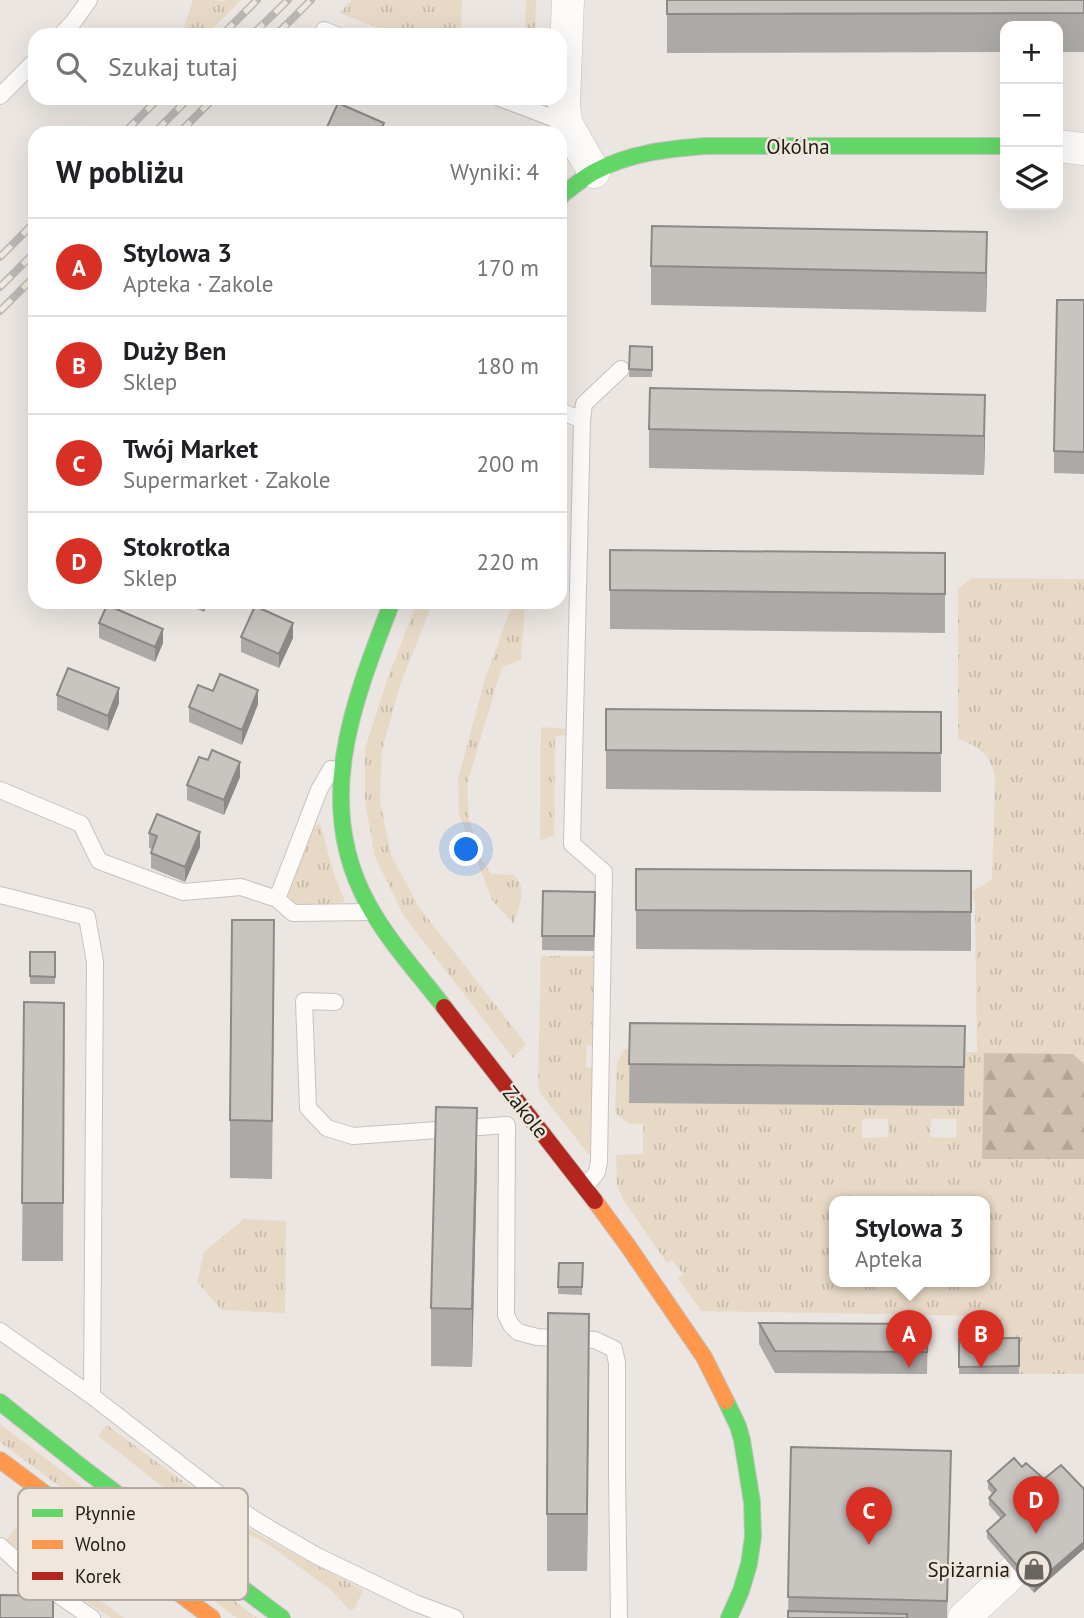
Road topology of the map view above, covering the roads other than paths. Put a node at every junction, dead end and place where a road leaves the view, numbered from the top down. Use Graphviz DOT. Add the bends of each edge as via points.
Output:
graph roads {
  1 [pos="89,0"];
  2 [pos="568,0"];
  3 [pos="68,28"];
  4 [pos="567,28"];
  5 [pos="28,66"];
  6 [pos="6,82"];
  7 [pos="0,96"];
  8 [pos="518,105"];
  9 [pos="564,105"];
  10 [pos="566,123"];
  11 [pos="1000,146"];
  12 [pos="1063,147"];
  13 [pos="1084,149"];
  14 [pos="594,172"];
  15 [pos="567,191"];
  16 [pos="621,369"];
  17 [pos="567,414"];
  18 [pos="582,420"];
  19 [pos="389,609"];
  20 [pos="343,745"];
  21 [pos="0,790"];
  22 [pos="0,895"];
  23 [pos="276,899"];
  24 [pos="373,912"];
  25 [pos="335,1002"];
  26 [pos="519,1102"];
  27 [pos="507,1125"];
  28 [pos="584,1187"];
  29 [pos="0,1331"];
  30 [pos="92,1396"];
  31 [pos="0,1402"];
  32 [pos="0,1460"];
  33 [pos="38,1488"];
  34 [pos="109,1488"];
  35 [pos="210,1488"];
  36 [pos="248,1515"];
  37 [pos="0,1546"];
  38 [pos="18,1563"];
  39 [pos="1016,1570"];
  40 [pos="248,1592"];
  41 [pos="66,1600"];
  42 [pos="188,1600"];
  43 [pos="92,1618"];
  44 [pos="212,1618"];
  45 [pos="282,1618"];
  46 [pos="455,1618"];
  47 [pos="619,1618"];
  48 [pos="729,1618"];
  49 [pos="964,1618"];
  1 -- 3 [label="lane"];
  2 -- 4 [label="street"];
  5 -- 6 [label="lane"];
  6 -- 7 [label="lane"];
  8 -- 10 [label="lane"];
  9 -- 10 [label="street"];
  10 -- 14 [label="street"];
  11 -- 14 [label="street, Okólna" via="693,147 636,155"];
  12 -- 13 [label="street"];
  14 -- 15 [label="street"];
  16 -- 18 [label="lane" via="584,404"];
  17 -- 18 [label="lane"];
  18 -- 28 [label="lane" via="572,844 604,872 599,1161 597,1172"];
  19 -- 20 [label="street, Zakole"];
  20 -- 23 [label="lane" via="319,790"];
  20 -- 24 [label="street, Zakole" via="340,817 348,860"];
  21 -- 23 [label="lane" via="80,824 99,861 183,892 241,887"];
  22 -- 30 [label="lane" via="87,917 95,962"];
  23 -- 24 [label="lane" via="293,913"];
  24 -- 26 [label="street, Zakole"];
  25 -- 27 [label="lane" via="304,1002 308,1108 327,1128 353,1136"];
  26 -- 27 [label="lane"];
  26 -- 28 [label="street, Zakole"];
  27 -- 47 [label="lane" via="506,1315 518,1332 595,1340 614,1349"];
  28 -- 48 [label="street, Zakole" via="704,1357 738,1426 752,1502 752,1537 749,1564"];
  29 -- 30 [label="lane"];
  30 -- 35 [label="lane"];
  31 -- 34 [label="street"];
  32 -- 33 [label="street"];
  36 -- 46 [label="lane" via="317,1556"];
  37 -- 38 [label="lane"];
  39 -- 49 [label="street"];
  40 -- 45 [label="street"];
  41 -- 43 [label="lane"];
  42 -- 44 [label="street"];
}
